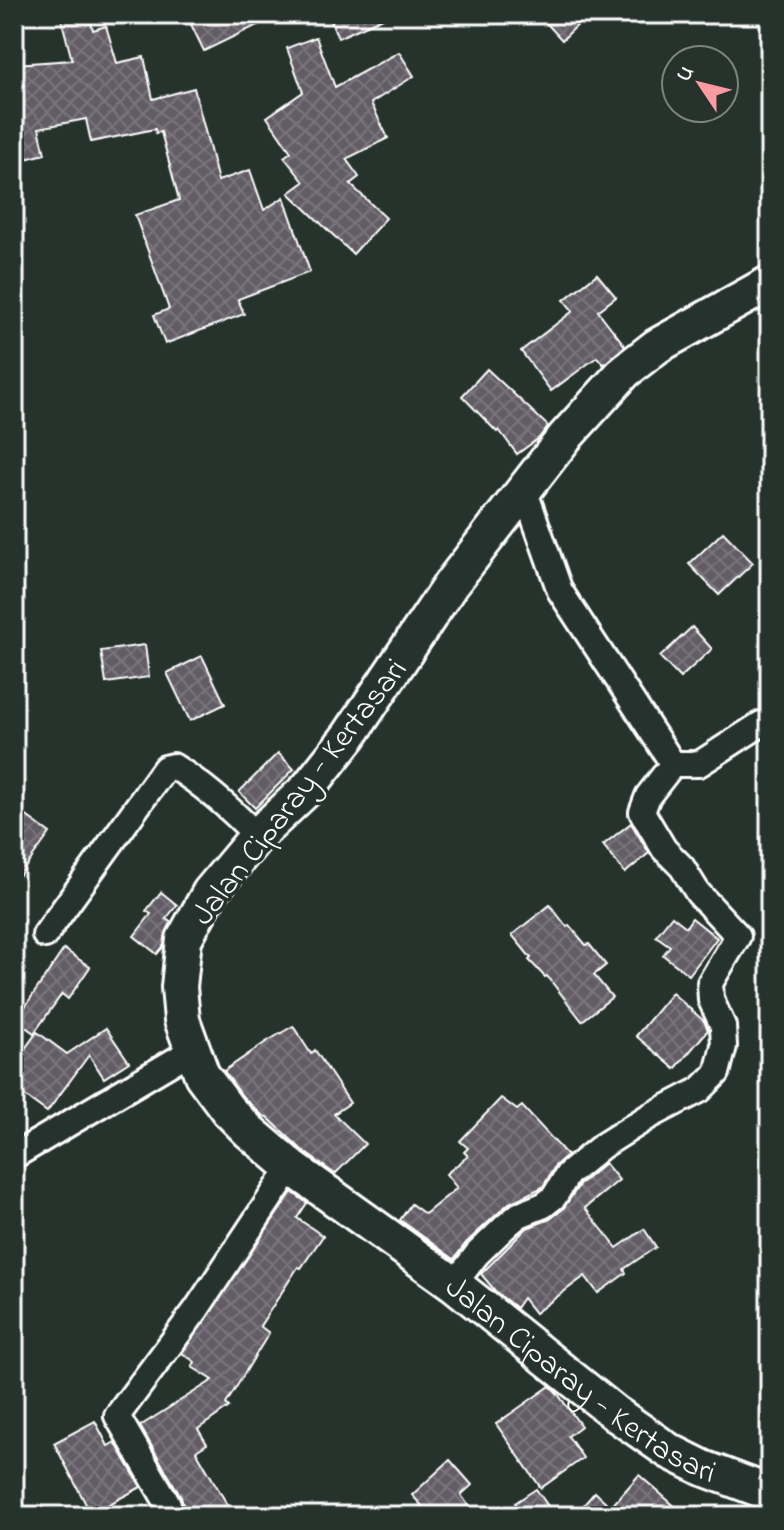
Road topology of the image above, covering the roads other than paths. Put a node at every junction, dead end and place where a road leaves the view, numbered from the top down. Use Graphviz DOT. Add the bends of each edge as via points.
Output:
graph roads {
  1 [pos="770,283"];
  2 [pos="524,489"];
  3 [pos="761,724"];
  4 [pos="673,764"];
  5 [pos="257,836"];
  6 [pos="45,935"];
  7 [pos="191,1051"];
  8 [pos="16,1151"];
  9 [pos="291,1167"];
  10 [pos="454,1284"];
  11 [pos="770,1493"];
  12 [pos="168,1504"];
  1 -- 2 [label="main road, Jalan Ciparay - Kertasari" via="657,346 625,371"];
  2 -- 4 [label="street" via="560,591"];
  2 -- 5 [label="main road, Jalan Ciparay - Kertasari" via="451,584 349,736 307,789"];
  3 -- 4 [label="street" via="699,764"];
  4 -- 10 [label="street" via="642,812 698,893 738,936 710,983 723,1026 717,1073 700,1090 602,1146 568,1174 554,1197 507,1225"];
  5 -- 6 [label="street" via="185,774 173,766 165,768"];
  5 -- 7 [label="main road, Jalan Ciparay - Kertasari" via="210,892 184,939 179,987"];
  7 -- 8 [label="street"];
  7 -- 9 [label="main road, Jalan Ciparay - Kertasari" via="228,1110"];
  9 -- 10 [label="main road, Jalan Ciparay - Kertasari"];
  9 -- 12 [label="street" via="196,1310 117,1416"];
  10 -- 11 [label="main road, Jalan Ciparay - Kertasari" via="669,1451"];
}
